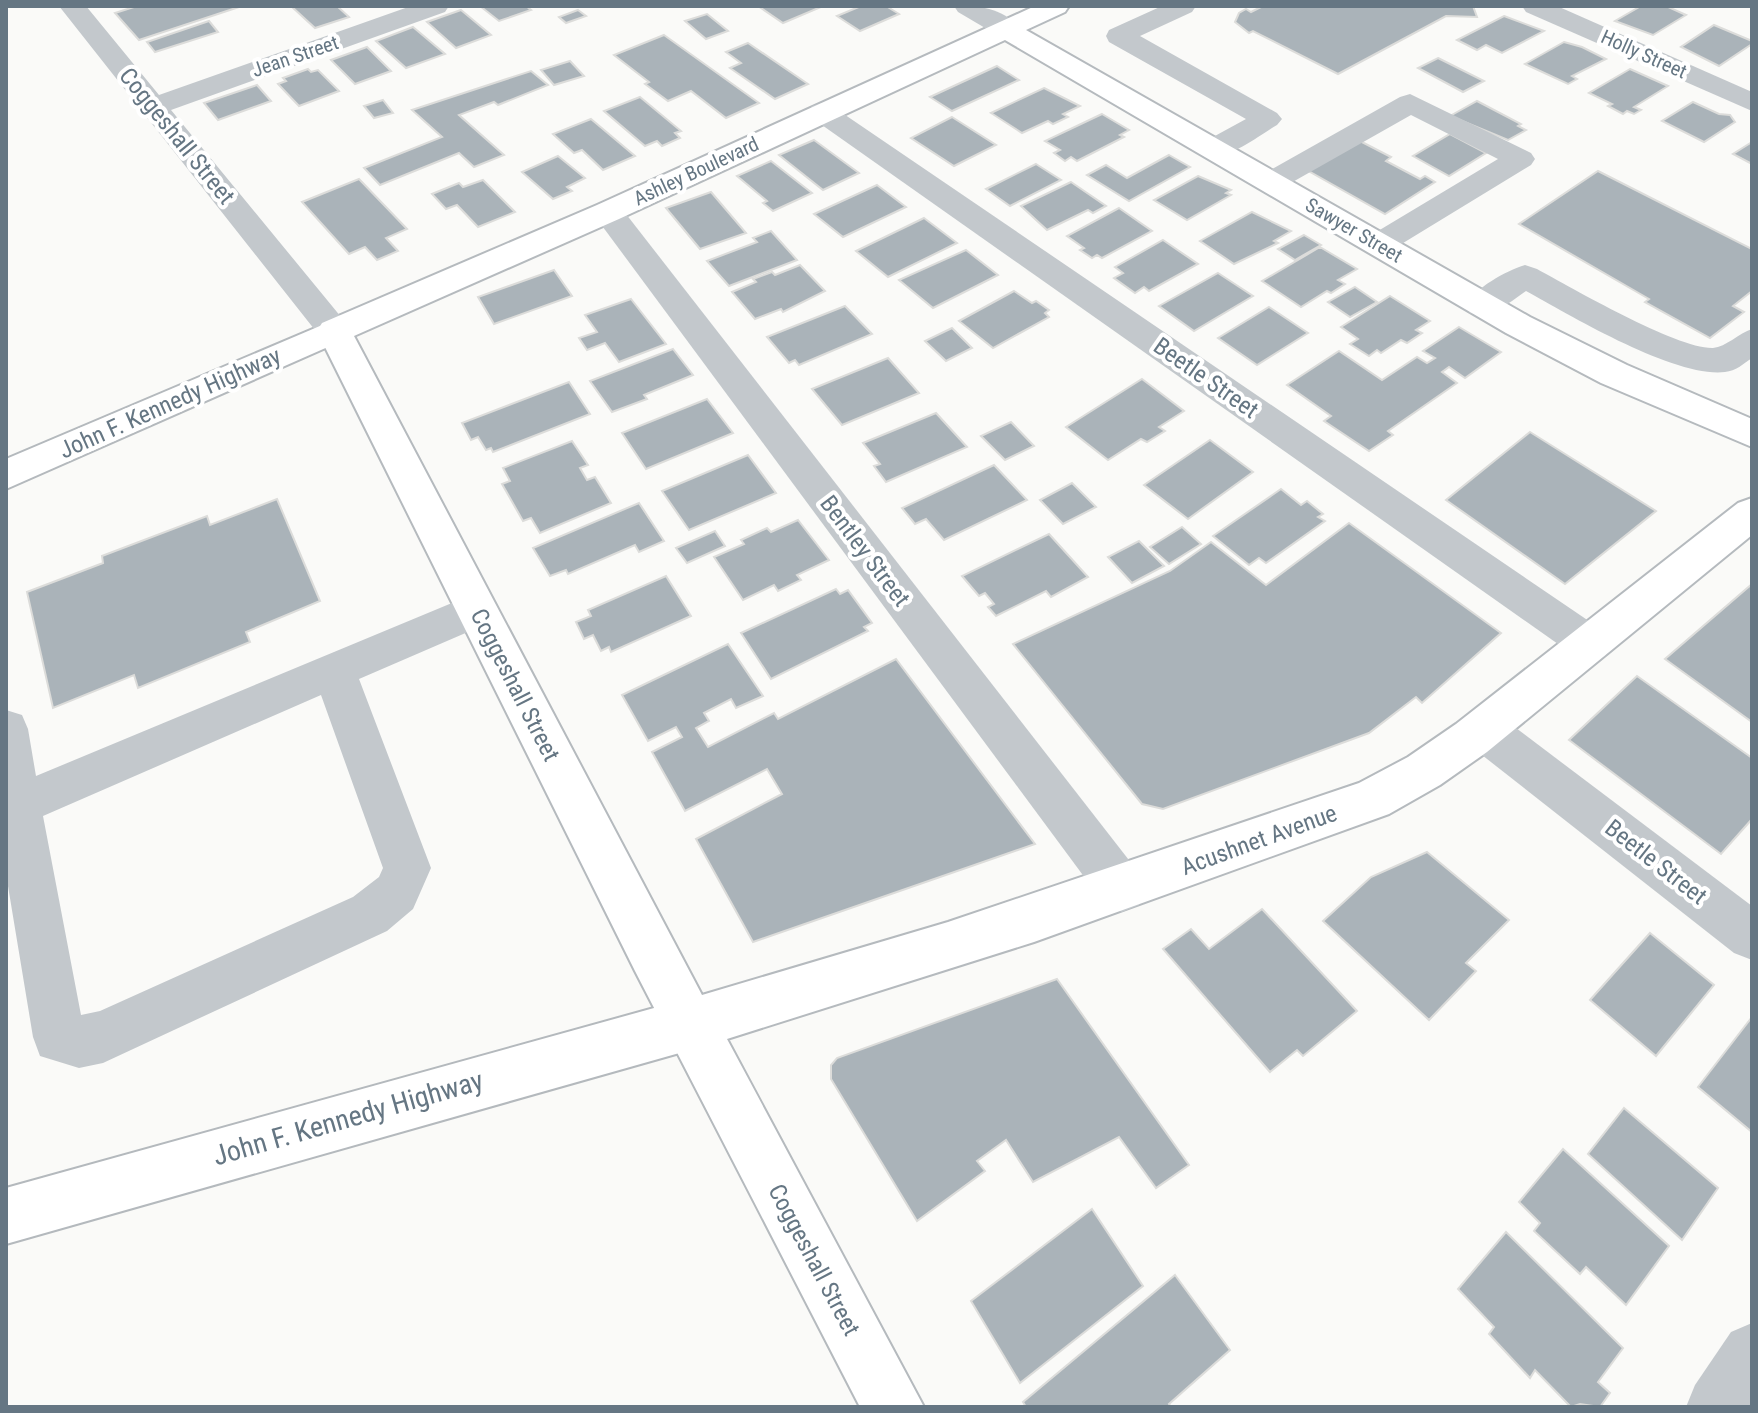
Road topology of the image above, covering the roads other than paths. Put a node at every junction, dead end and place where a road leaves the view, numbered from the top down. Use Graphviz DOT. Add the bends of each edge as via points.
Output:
graph roads {
  1 [pos="72,6"];
  2 [pos="436,6"];
  3 [pos="967,6"];
  4 [pos="1054,6"];
  5 [pos="1183,6"];
  6 [pos="1535,6"];
  7 [pos="1006,29"];
  8 [pos="1752,102"];
  9 [pos="154,106"];
  10 [pos="822,112"];
  11 [pos="1213,149"];
  12 [pos="1271,182"];
  13 [pos="608,212"];
  14 [pos="1379,244"];
  15 [pos="1482,305"];
  16 [pos="334,331"];
  17 [pos="1752,341"];
  18 [pos="1752,434"];
  19 [pos="6,475"];
  20 [pos="1752,513"];
  21 [pos="476,610"];
  22 [pos="1590,644"];
  23 [pos="334,670"];
  24 [pos="6,729"];
  25 [pos="1484,730"];
  26 [pos="18,805"];
  27 [pos="1122,889"];
  28 [pos="1752,936"];
  29 [pos="690,1024"];
  30 [pos="6,1216"];
  31 [pos="1752,1353"];
  32 [pos="893,1407"];
  33 [pos="1717,1407"];
  1 -- 9 [label="street, Coggeshall Street"];
  2 -- 9 [label="street, Jean Street"];
  3 -- 7 [label="street, Sawyer Street"];
  4 -- 7 [label="main road, Ashley Boulevard"];
  5 -- 11 [label="street" via="1119,36 1267,119"];
  6 -- 8 [label="street, Holly Street"];
  7 -- 10 [label="main road, Ashley Boulevard"];
  7 -- 11 [label="main road, Sawyer Street"];
  9 -- 16 [label="street, Coggeshall Street"];
  10 -- 13 [label="main road, Ashley Boulevard"];
  10 -- 22 [label="street, Beetle Street"];
  11 -- 12 [label="main road, Sawyer Street"];
  12 -- 14 [label="main road, Sawyer Street"];
  12 -- 14 [label="street" via="1410,103 1520,159"];
  13 -- 16 [label="main road, Ashley Boulevard"];
  13 -- 27 [label="street, Bentley Street"];
  14 -- 15 [label="main road, Sawyer Street"];
  15 -- 17 [label="street" via="1525,276 1609,322 1697,359 1725,360"];
  15 -- 18 [label="main road, Sawyer Street" via="1614,374"];
  16 -- 19 [label="main road, John F. Kennedy Highway"];
  16 -- 21 [label="main road, Coggeshall Street"];
  20 -- 22 [label="main road, Acushnet Avenue"];
  21 -- 23 [label="street"];
  21 -- 29 [label="main road, Coggeshall Street"];
  22 -- 25 [label="main road, Acushnet Avenue"];
  23 -- 26 [label="street"];
  23 -- 26 [label="street" via="407,868 396,893 370,914 103,1037 79,1042 59,1037"];
  24 -- 26 [label="street"];
  25 -- 27 [label="main road, Acushnet Avenue" via="1434,767 1373,799"];
  25 -- 28 [label="street, Beetle Street"];
  27 -- 29 [label="main road, Acushnet Avenue" via="837,983"];
  29 -- 30 [label="main road, John F. Kennedy Highway"];
  29 -- 32 [label="main road, Coggeshall Street"];
  31 -- 33 [label="street"];
}
